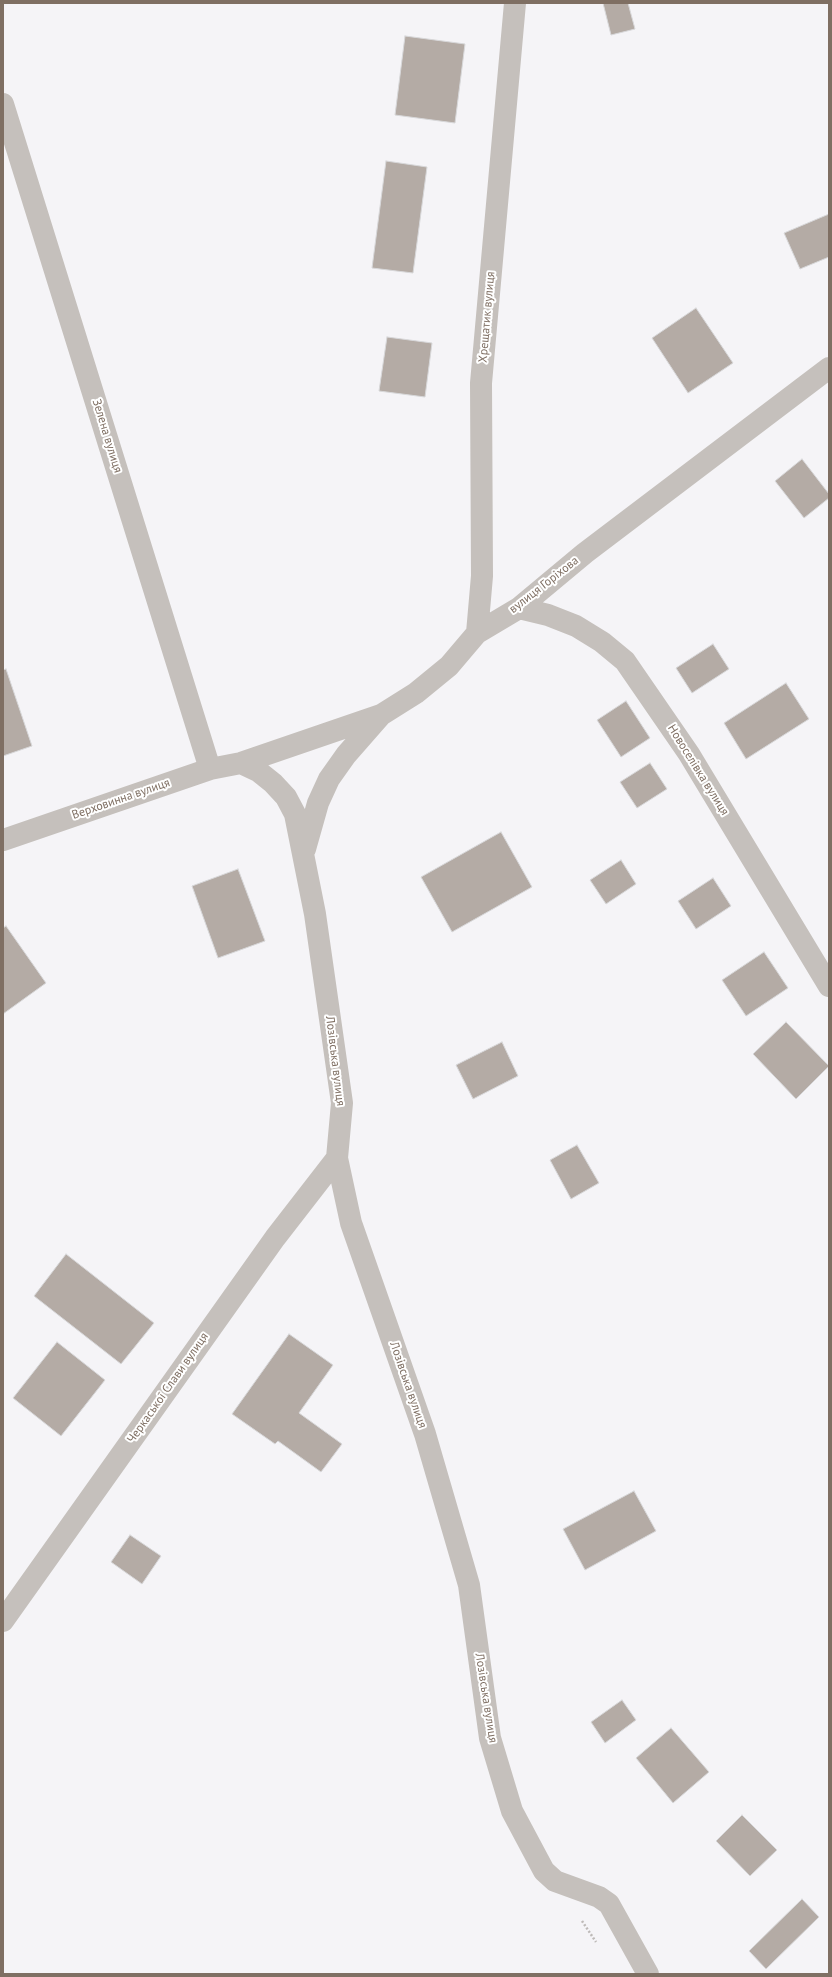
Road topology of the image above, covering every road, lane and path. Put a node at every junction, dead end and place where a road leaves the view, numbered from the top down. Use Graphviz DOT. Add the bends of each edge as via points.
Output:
graph roads {
  1 [pos="515,3"];
  2 [pos="3,104"];
  3 [pos="829,368"];
  4 [pos="519,608"];
  5 [pos="477,633"];
  6 [pos="381,715"];
  7 [pos="241,763"];
  8 [pos="210,769"];
  9 [pos="3,840"];
  10 [pos="304,856"];
  11 [pos="829,986"];
  12 [pos="337,1158"];
  13 [pos="3,1622"];
  14 [pos="580,1919"];
  15 [pos="597,1944"];
  16 [pos="648,1974"];
  1 -- 5 [label="street, Хрещатик вулиця" via="481,383 482,576"];
  2 -- 8 [label="street, Зелена вулиця"];
  3 -- 4 [label="street, вулиця Горіхова" via="585,553"];
  4 -- 5 [label="street, вулиця Горіхова"];
  4 -- 11 [label="street, Новоселівка вулиця" via="548,615 576,626 625,660 689,754"];
  5 -- 6 [label="street, вулиця Горіхова" via="449,666 416,693"];
  6 -- 7 [label="street, вулиця Горіхова"];
  6 -- 10 [label="street" via="346,755 330,779 314,815"];
  7 -- 8 [label="street, Верховинна вулиця"];
  7 -- 10 [label="street, Лозівська вулиця" via="258,771 286,798 295,814"];
  8 -- 9 [label="street, Верховинна вулиця"];
  10 -- 12 [label="street, Лозівська вулиця" via="342,1103"];
  12 -- 13 [label="street, Черкаської Слави вулиця" via="275,1238"];
  12 -- 16 [label="street, Лозівська вулиця" via="351,1224 425,1434 469,1585 490,1738 512,1810 544,1871 555,1881 599,1897 609,1904"];
  14 -- 15 [label="path"];
}
